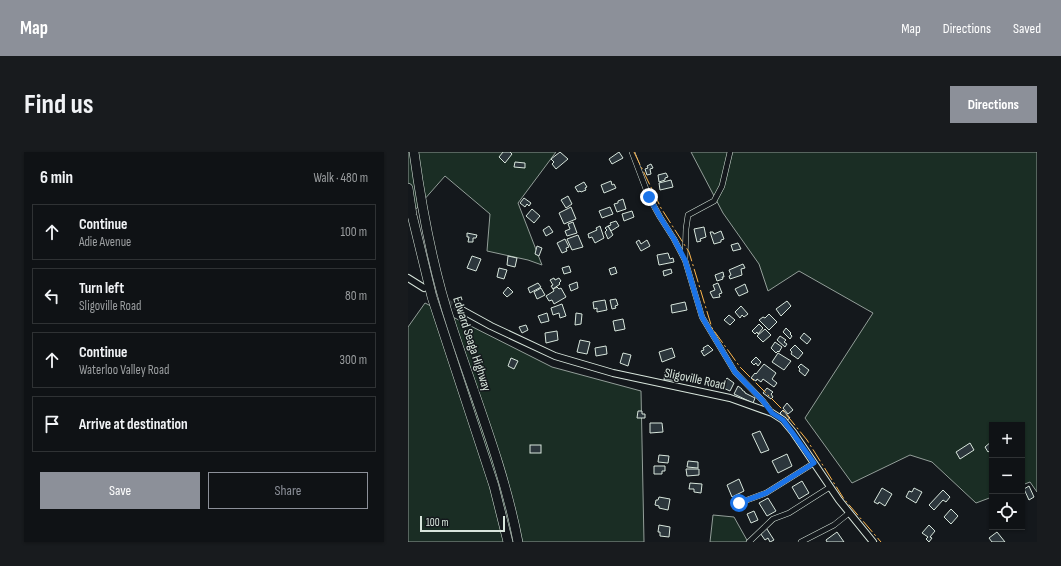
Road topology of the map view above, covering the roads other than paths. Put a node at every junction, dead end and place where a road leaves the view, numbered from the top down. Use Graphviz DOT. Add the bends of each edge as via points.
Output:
graph roads {
  1 [pos="414,152"];
  2 [pos="632,152"];
  3 [pos="730,152"];
  4 [pos="408,188"];
  5 [pos="685,260"];
  6 [pos="408,278"];
  7 [pos="424,288"];
  8 [pos="460,309"];
  9 [pos="772,413"];
  10 [pos="814,463"];
  11 [pos="830,487"];
  12 [pos="739,503"];
  13 [pos="849,513"];
  14 [pos="508,542"];
  15 [pos="518,542"];
  16 [pos="749,542"];
  17 [pos="801,542"];
  18 [pos="873,542"];
  1 -- 15 [label="highway, Edward Seaga Highway" via="422,210 440,287 503,480"];
  2 -- 5 [label="street" via="649,197"];
  3 -- 5 [label="street" via="722,186 714,201 688,215"];
  4 -- 14 [label="highway, Edward Seaga Highway" via="432,297 494,486"];
  5 -- 9 [label="street" via="702,317 735,372"];
  6 -- 7 [label="street"];
  8 -- 9 [label="street, Sligoville Road" via="555,356 614,373 730,398"];
  9 -- 10 [label="street, Sligoville Road" via="783,420"];
  10 -- 11 [label="street, Sligoville Road"];
  10 -- 12 [label="street" via="766,493"];
  11 -- 13 [label="street, Sligoville Road"];
  11 -- 16 [label="street" via="789,513 773,518"];
  13 -- 17 [label="street" via="834,525"];
  13 -- 18 [label="street, Sligoville Road"];
}
